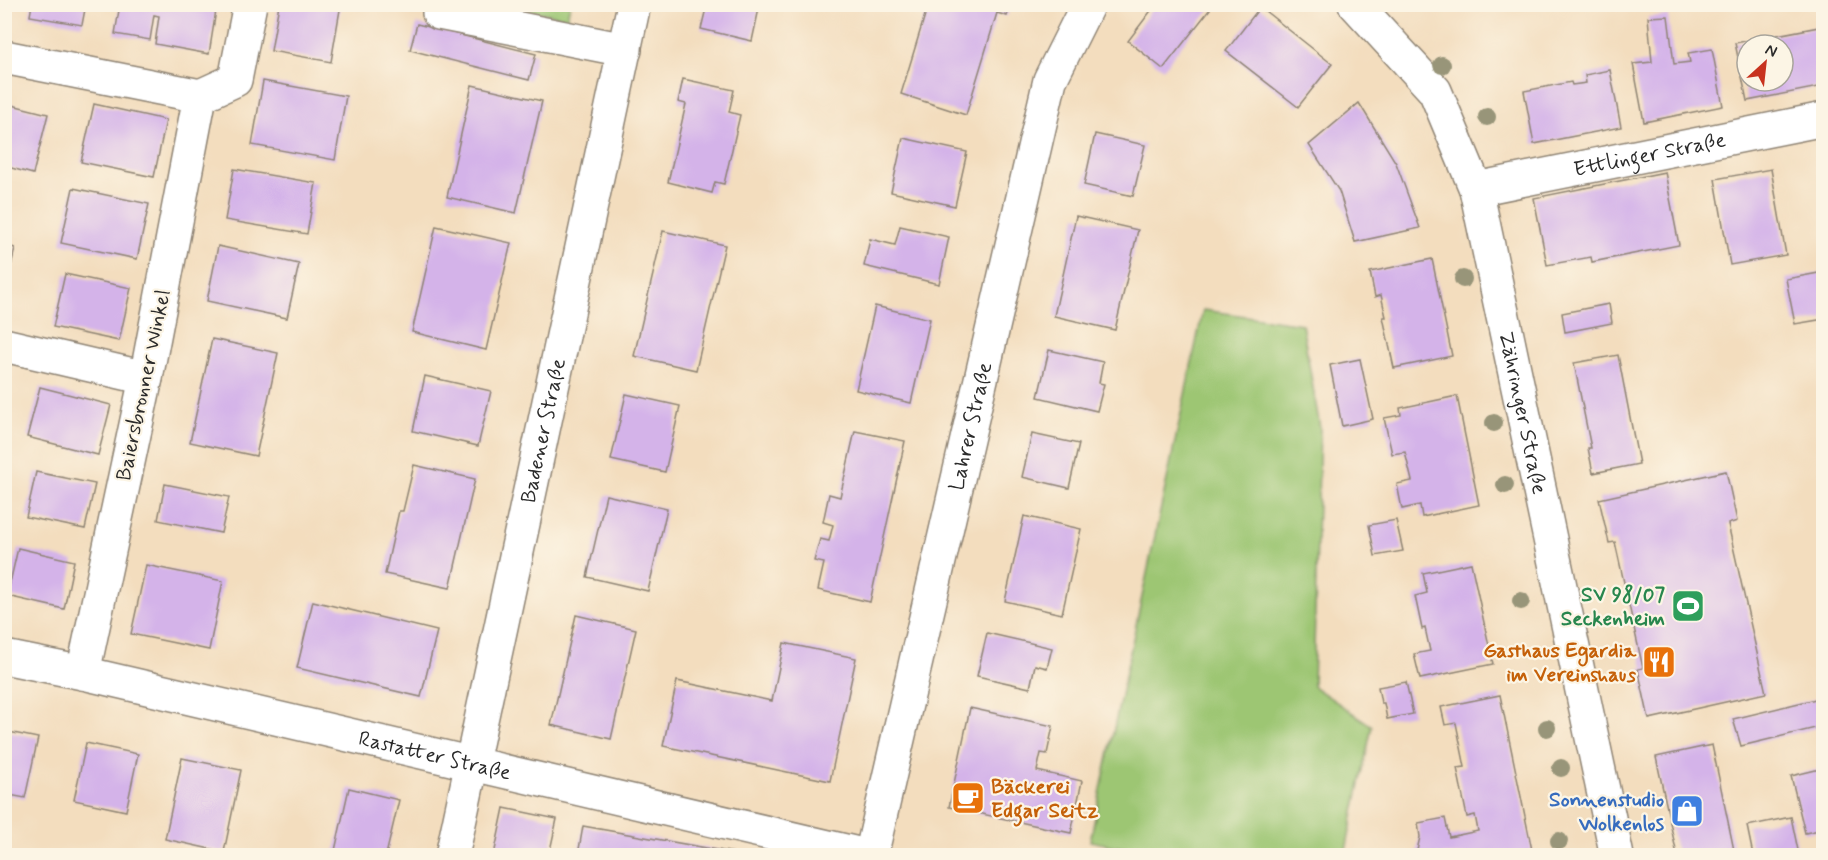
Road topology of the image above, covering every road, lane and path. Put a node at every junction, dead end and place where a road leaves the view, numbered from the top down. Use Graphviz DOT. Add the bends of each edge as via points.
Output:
graph roads {
  1 [pos="250,4"];
  2 [pos="634,4"];
  3 [pos="1088,4"];
  4 [pos="1355,4"];
  5 [pos="439,13"];
  6 [pos="625,50"];
  7 [pos="4,57"];
  8 [pos="200,96"];
  9 [pos="1824,119"];
  10 [pos="1476,189"];
  11 [pos="4,345"];
  12 [pos="146,378"];
  13 [pos="4,657"];
  14 [pos="83,673"];
  15 [pos="472,764"];
  16 [pos="452,855"];
  17 [pos="869,855"];
  18 [pos="1617,855"];
  1 -- 8 [label="street" via="235,80"];
  2 -- 6 [label="street, Badener Straße"];
  3 -- 17 [label="street, Lahrer Straße" via="1050,80"];
  4 -- 10 [label="street, Zähringer Straße" via="1435,91"];
  5 -- 6 [label="street"];
  6 -- 15 [label="street, Badener Straße"];
  7 -- 8 [label="street"];
  8 -- 12 [label="street, Baiersbronner Winkel"];
  9 -- 10 [label="street, Ettlinger Straße"];
  10 -- 18 [label="street, Zähringer Straße"];
  11 -- 12 [label="street"];
  12 -- 14 [label="street, Baiersbronner Winkel"];
  13 -- 14 [label="street, Rastatter Straße"];
  14 -- 15 [label="street, Rastatter Straße"];
  15 -- 16 [label="street, Badener Straße"];
  15 -- 17 [label="street, Rastatter Straße"];
}
